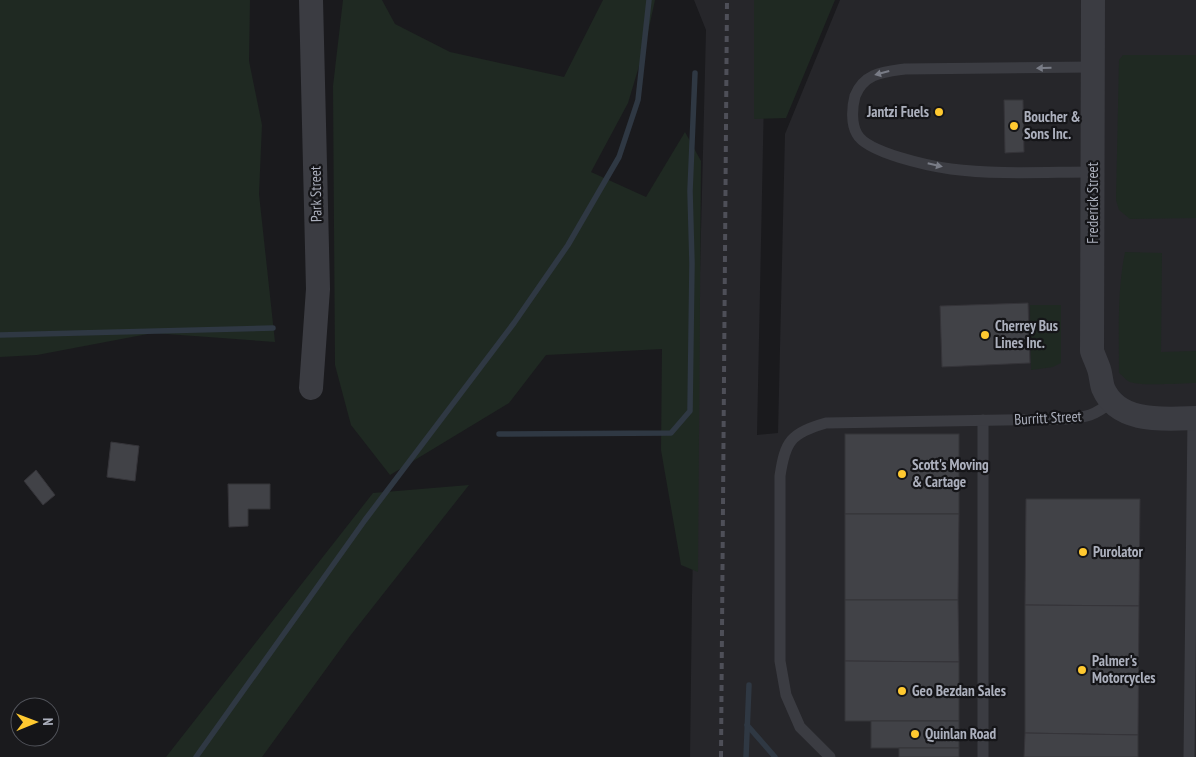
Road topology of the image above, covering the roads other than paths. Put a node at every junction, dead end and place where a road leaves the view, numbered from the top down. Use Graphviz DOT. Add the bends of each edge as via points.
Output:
graph roads {
  1 [pos="311,0"];
  2 [pos="1093,0"];
  3 [pos="1093,67"];
  4 [pos="1093,172"];
  5 [pos="311,388"];
  6 [pos="1112,402"];
  7 [pos="1195,418"];
  8 [pos="983,420"];
  9 [pos="830,757"];
  10 [pos="983,757"];
  11 [pos="1189,757"];
  1 -- 5 [label="street, Park Street" via="318,289"];
  2 -- 3 [label="street, Frederick Street"];
  3 -- 4 [label="street, Frederick Street"];
  3 -- 4 [label="lane, one-way" via="882,72 859,87 854,100 853,119 856,134 867,144 888,154 951,169"];
  4 -- 6 [label="street, Frederick Street" via="1092,351 1103,388"];
  6 -- 7 [label="street" via="1134,415 1148,418"];
  6 -- 8 [label="lane, Burritt Street" via="1095,414 1081,418"];
  7 -- 11 [label="lane"];
  8 -- 9 [label="lane, Burritt Street" via="826,423 794,436 783,455 780,476 780,662 786,695 800,727"];
  8 -- 10 [label="lane"];
}
